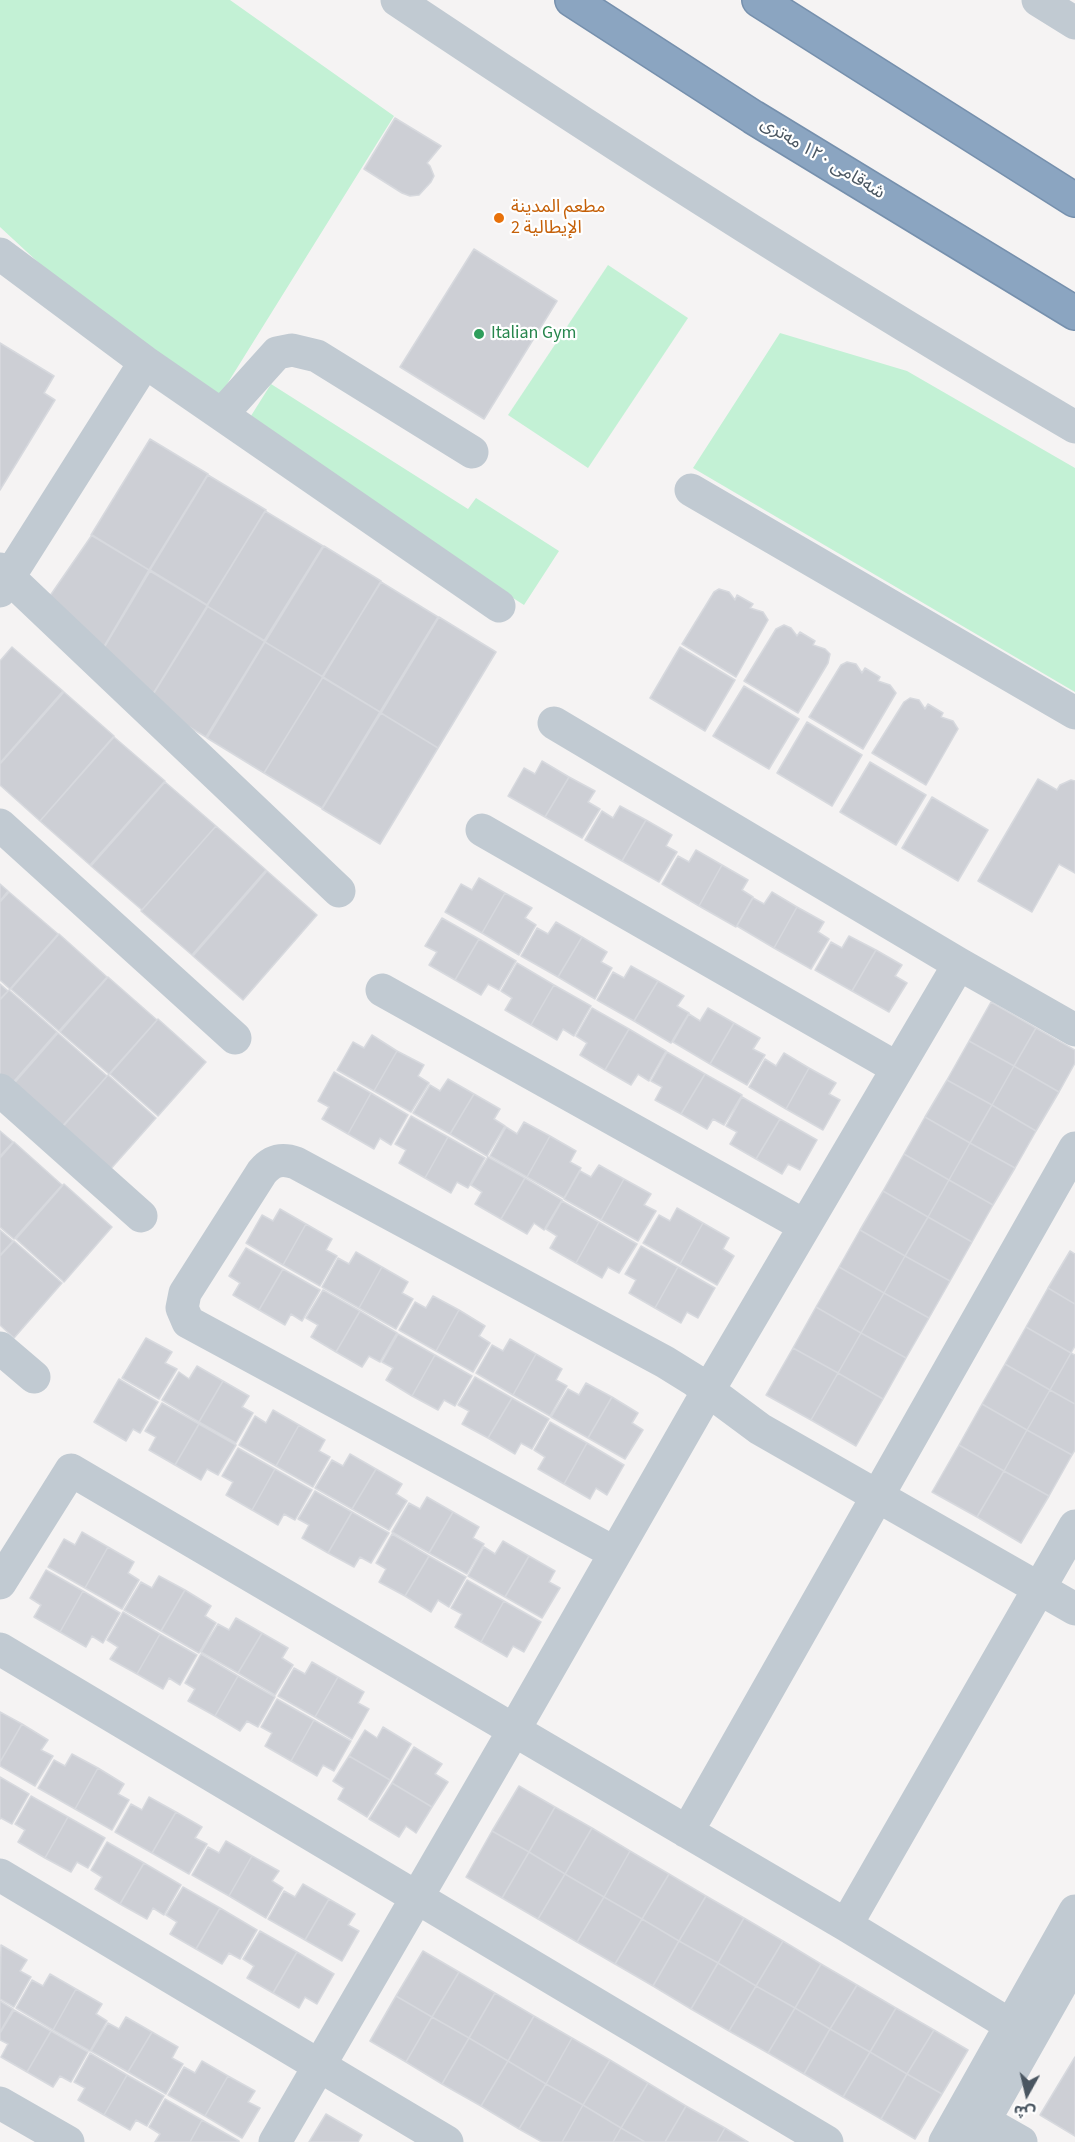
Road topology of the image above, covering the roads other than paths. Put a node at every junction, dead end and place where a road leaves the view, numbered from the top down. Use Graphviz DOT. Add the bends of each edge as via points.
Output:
graph roads {
  1 [pos="397,0"];
  2 [pos="572,0"];
  3 [pos="759,0"];
  4 [pos="796,0"];
  5 [pos="1038,0"];
  6 [pos="1075,23"];
  7 [pos="950,122"];
  8 [pos="1075,200"];
  9 [pos="0,254"];
  10 [pos="1075,313"];
  11 [pos="145,362"];
  12 [pos="222,414"];
  13 [pos="1075,427"];
  14 [pos="472,452"];
  15 [pos="691,490"];
  16 [pos="3,579"];
  17 [pos="499,606"];
  18 [pos="1075,713"];
  19 [pos="554,723"];
  20 [pos="0,825"];
  21 [pos="482,830"];
  22 [pos="339,891"];
  23 [pos="959,964"];
  24 [pos="382,990"];
  25 [pos="1075,1030"];
  26 [pos="235,1038"];
  27 [pos="897,1068"];
  28 [pos="0,1090"];
  29 [pos="1075,1148"];
  30 [pos="141,1216"];
  31 [pos="805,1226"];
  32 [pos="0,1348"];
  33 [pos="34,1377"];
  34 [pos="708,1391"];
  35 [pos="878,1496"];
  36 [pos="1075,1526"];
  37 [pos="615,1553"];
  38 [pos="0,1583"];
  39 [pos="1039,1587"];
  40 [pos="1075,1609"];
  41 [pos="0,1649"];
  42 [pos="514,1730"];
  43 [pos="687,1832"];
  44 [pos="0,1875"];
  45 [pos="417,1898"];
  46 [pos="1075,1911"];
  47 [pos="846,1925"];
  48 [pos="1075,1960"];
  49 [pos="1020,2031"];
  50 [pos="319,2066"];
  51 [pos="0,2103"];
  52 [pos="978,2132"];
  53 [pos="68,2142"];
  54 [pos="275,2142"];
  55 [pos="447,2142"];
  56 [pos="826,2142"];
  57 [pos="945,2142"];
  58 [pos="1021,2142"];
  1 -- 13 [label="street" via="562,111 918,336"];
  2 -- 10 [label="highway, شەقامی ١٢٠ مەتری" via="753,117"];
  3 -- 7 [label="highway"];
  4 -- 7 [label="highway" via="843,30"];
  5 -- 6 [label="street"];
  7 -- 8 [label="highway"];
  9 -- 11 [label="street"];
  11 -- 12 [label="street"];
  11 -- 16 [label="street"];
  12 -- 14 [label="street" via="277,353 292,350 317,356"];
  12 -- 17 [label="street"];
  15 -- 18 [label="street"];
  16 -- 22 [label="street"];
  19 -- 23 [label="street"];
  20 -- 26 [label="street"];
  21 -- 27 [label="street"];
  23 -- 25 [label="street"];
  23 -- 27 [label="street"];
  24 -- 31 [label="street"];
  27 -- 31 [label="street"];
  28 -- 30 [label="street"];
  29 -- 35 [label="street"];
  31 -- 34 [label="street"];
  32 -- 33 [label="street"];
  34 -- 35 [label="street" via="760,1428"];
  34 -- 37 [label="street"];
  34 -- 37 [label="street" via="664,1362 286,1160 268,1165 262,1172 185,1293 182,1308 194,1326"];
  35 -- 39 [label="street"];
  35 -- 43 [label="street"];
  36 -- 39 [label="street"];
  37 -- 42 [label="street"];
  38 -- 42 [label="street" via="71,1470"];
  39 -- 40 [label="street"];
  39 -- 47 [label="street"];
  41 -- 45 [label="street"];
  42 -- 43 [label="street"];
  42 -- 45 [label="street"];
  43 -- 47 [label="street"];
  44 -- 50 [label="street"];
  45 -- 50 [label="street"];
  45 -- 56 [label="street"];
  46 -- 49 [label="street"];
  47 -- 49 [label="street"];
  48 -- 49 [label="street"];
  49 -- 52 [label="street"];
  49 -- 57 [label="street"];
  50 -- 54 [label="street"];
  50 -- 55 [label="street"];
  51 -- 53 [label="street"];
  52 -- 58 [label="street"];
}
